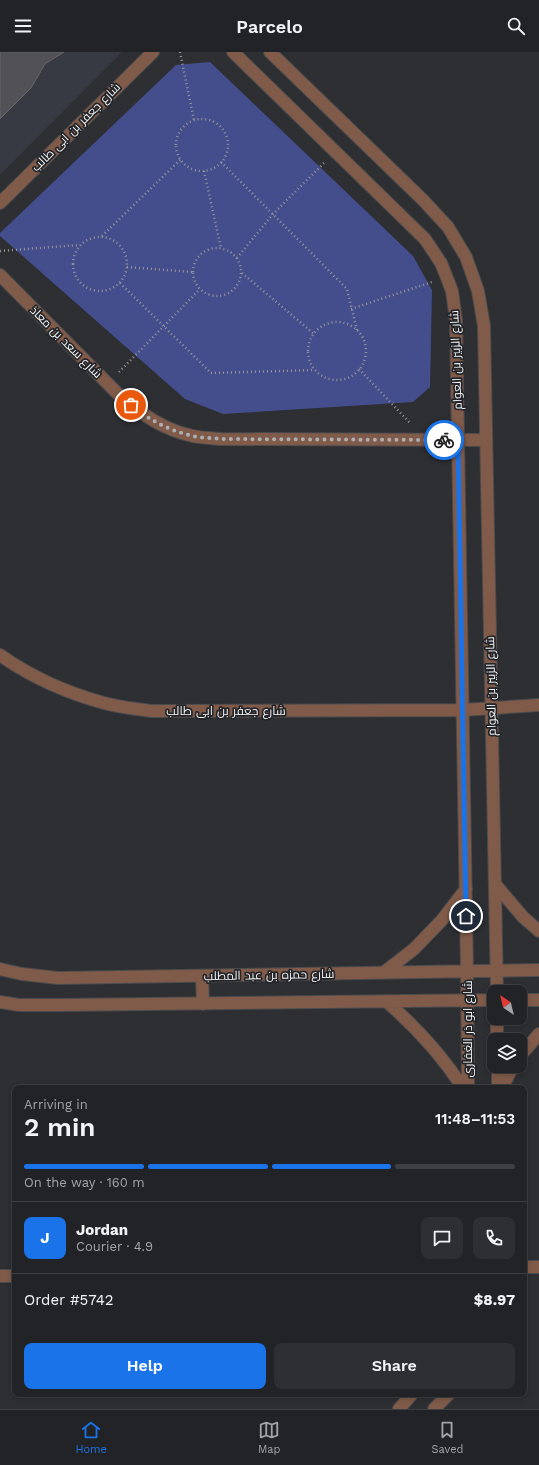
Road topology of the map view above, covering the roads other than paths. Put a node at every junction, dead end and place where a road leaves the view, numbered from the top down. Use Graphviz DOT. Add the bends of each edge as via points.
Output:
graph roads {
  1 [pos="153,52"];
  2 [pos="233,52"];
  3 [pos="270,52"];
  4 [pos="0,203"];
  5 [pos="0,275"];
  6 [pos="458,439"];
  7 [pos="486,440"];
  8 [pos="0,655"];
  9 [pos="539,705"];
  10 [pos="491,708"];
  11 [pos="463,710"];
  12 [pos="495,884"];
  13 [pos="466,889"];
  14 [pos="539,931"];
  15 [pos="0,969"];
  16 [pos="539,970"];
  17 [pos="467,971"];
  18 [pos="496,971"];
  19 [pos="382,973"];
  20 [pos="202,976"];
  21 [pos="496,985"];
  22 [pos="468,1000"];
  23 [pos="487,1000"];
  24 [pos="527,1000"];
  25 [pos="539,1000"];
  26 [pos="0,1002"];
  27 [pos="387,1002"];
  28 [pos="203,1004"];
  29 [pos="539,1034"];
  30 [pos="527,1048"];
  31 [pos="498,1073"];
  32 [pos="510,1073"];
  33 [pos="462,1085"];
  34 [pos="468,1085"];
  35 [pos="498,1085"];
  36 [pos="504,1085"];
  37 [pos="527,1267"];
  38 [pos="539,1267"];
  39 [pos="0,1276"];
  40 [pos="12,1276"];
  41 [pos="409,1397"];
  42 [pos="446,1397"];
  43 [pos="399,1409"];
  44 [pos="434,1409"];
  1 -- 4 [label="street, شارع جعفر بن ابى طالب"];
  2 -- 6 [label="street, شارع الزبير بن العوام" via="425,239 441,264 452,291 456,320"];
  3 -- 7 [label="street, شارع الزبير بن العوام" via="424,200 448,227 466,257 478,291 484,326"];
  5 -- 6 [label="street, شارع سعد بن معاذ" via="120,396 142,414 166,428 193,436 221,439"];
  6 -- 7 [label="street, شارع سعد بن معاذ"];
  6 -- 11 [label="street, شارع الزبير بن العوام"];
  7 -- 10 [label="street, شارع الزبير بن العوام"];
  8 -- 11 [label="street, شارع جعفر بن ابى طالب" via="14,666 58,688 104,703 152,711"];
  9 -- 10 [label="street, شارع جعفر بن ابى طالب"];
  10 -- 11 [label="street, شارع جعفر بن ابى طالب"];
  10 -- 12 [label="street, شارع الزبير بن العوام"];
  11 -- 13 [label="street, شارع الزبير بن العوام"];
  12 -- 14 [label="street" via="523,917"];
  12 -- 18 [label="street, شارع الزبير بن العوام"];
  13 -- 17 [label="street, شارع الزبير بن العوام"];
  13 -- 19 [label="street" via="426,938"];
  15 -- 20 [label="street, شارع حمزه بن عبد المطلب" via="58,978"];
  16 -- 18 [label="street, شارع حمزه بن عبد المطلب"];
  17 -- 18 [label="street, شارع حمزه بن عبد المطلب"];
  17 -- 19 [label="street, شارع حمزه بن عبد المطلب"];
  17 -- 22 [label="street, شارع ابو ذر الغفارى"];
  18 -- 21 [label="street"];
  19 -- 20 [label="street, شارع حمزه بن عبد المطلب"];
  20 -- 28 [label="street"];
  22 -- 23 [label="street"];
  22 -- 27 [label="street"];
  22 -- 34 [label="street, شارع ابو ذر الغفارى"];
  24 -- 25 [label="street"];
  26 -- 28 [label="street" via="19,1005"];
  27 -- 28 [label="street"];
  27 -- 33 [label="street" via="432,1045"];
  29 -- 30 [label="street"];
  31 -- 35 [label="street"];
  32 -- 36 [label="street"];
  37 -- 38 [label="street"];
  39 -- 40 [label="street"];
  41 -- 43 [label="street"];
  42 -- 44 [label="street"];
}
